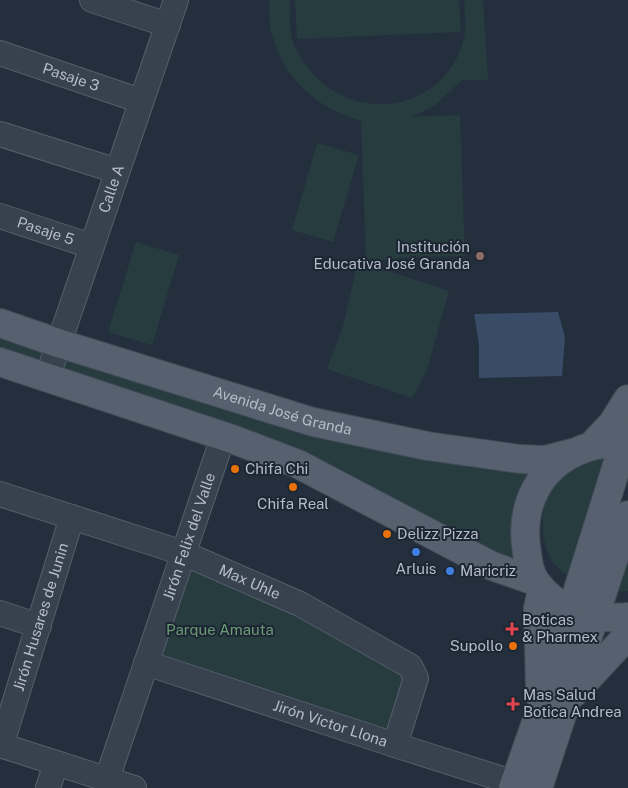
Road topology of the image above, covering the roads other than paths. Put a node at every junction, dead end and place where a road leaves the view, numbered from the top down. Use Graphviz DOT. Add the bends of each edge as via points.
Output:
graph roads {
  1 [pos="92,0"];
  2 [pos="176,0"];
  3 [pos="168,25"];
  4 [pos="0,53"];
  5 [pos="142,100"];
  6 [pos="0,134"];
  7 [pos="117,172"];
  8 [pos="0,216"];
  9 [pos="92,246"];
  10 [pos="0,323"];
  11 [pos="58,343"];
  12 [pos="0,362"];
  13 [pos="47,378"];
  14 [pos="628,399"];
  15 [pos="224,437"];
  16 [pos="626,440"];
  17 [pos="581,450"];
  18 [pos="0,494"];
  19 [pos="628,515"];
  20 [pos="72,517"];
  21 [pos="183,553"];
  22 [pos="539,585"];
  23 [pos="0,613"];
  24 [pos="583,614"];
  25 [pos="628,617"];
  26 [pos="39,626"];
  27 [pos="628,635"];
  28 [pos="146,664"];
  29 [pos="568,698"];
  30 [pos="541,708"];
  31 [pos="395,745"];
  32 [pos="1,746"];
  33 [pos="56,763"];
  34 [pos="107,779"];
  35 [pos="522,786"];
  36 [pos="48,788"];
  37 [pos="134,788"];
  1 -- 3 [label="street"];
  2 -- 3 [label="street, Calle A"];
  3 -- 5 [label="street, Calle A"];
  4 -- 5 [label="street, Pasaje 3"];
  5 -- 7 [label="street, Calle A"];
  6 -- 7 [label="street"];
  7 -- 9 [label="street, Calle A"];
  8 -- 9 [label="street, Pasaje 5"];
  9 -- 11 [label="street, Calle A"];
  10 -- 11 [label="main road, Avenida José Granda"];
  11 -- 13 [label="street, Calle A"];
  11 -- 17 [label="main road, Avenida José Granda" via="314,422 427,446 544,460"];
  12 -- 13 [label="main road"];
  13 -- 15 [label="main road"];
  14 -- 17 [label="main road" via="606,432"];
  15 -- 21 [label="street, Jirón Felix del Valle"];
  15 -- 22 [label="main road" via="298,464 492,566"];
  16 -- 17 [label="main road, Avenida José Granda"];
  16 -- 24 [label="main road"];
  17 -- 22 [label="main road" via="556,464 542,478 526,511 525,544 530,569"];
  18 -- 20 [label="street, Max Uhle"];
  19 -- 24 [label="main road"];
  20 -- 21 [label="street, Max Uhle"];
  20 -- 26 [label="street, Jirón Husares de Junin"];
  21 -- 28 [label="street, Jirón Felix del Valle"];
  21 -- 31 [label="street, Max Uhle" via="300,604 410,666 416,678"];
  22 -- 24 [label="main road" via="556,603"];
  22 -- 30 [label="main road"];
  23 -- 26 [label="street"];
  24 -- 25 [label="main road"];
  24 -- 29 [label="main road"];
  24 -- 30 [label="main road"];
  26 -- 32 [label="street, Jirón Husares de Junin"];
  27 -- 29 [label="main road"];
  28 -- 31 [label="street, Jirón Víctor Llona"];
  28 -- 34 [label="street, Jirón Felix del Valle"];
  29 -- 35 [label="main road"];
  30 -- 35 [label="main road"];
  31 -- 35 [label="street, Jirón Víctor Llona"];
  32 -- 33 [label="street"];
  33 -- 34 [label="street"];
  33 -- 36 [label="street"];
  34 -- 37 [label="street"];
}
